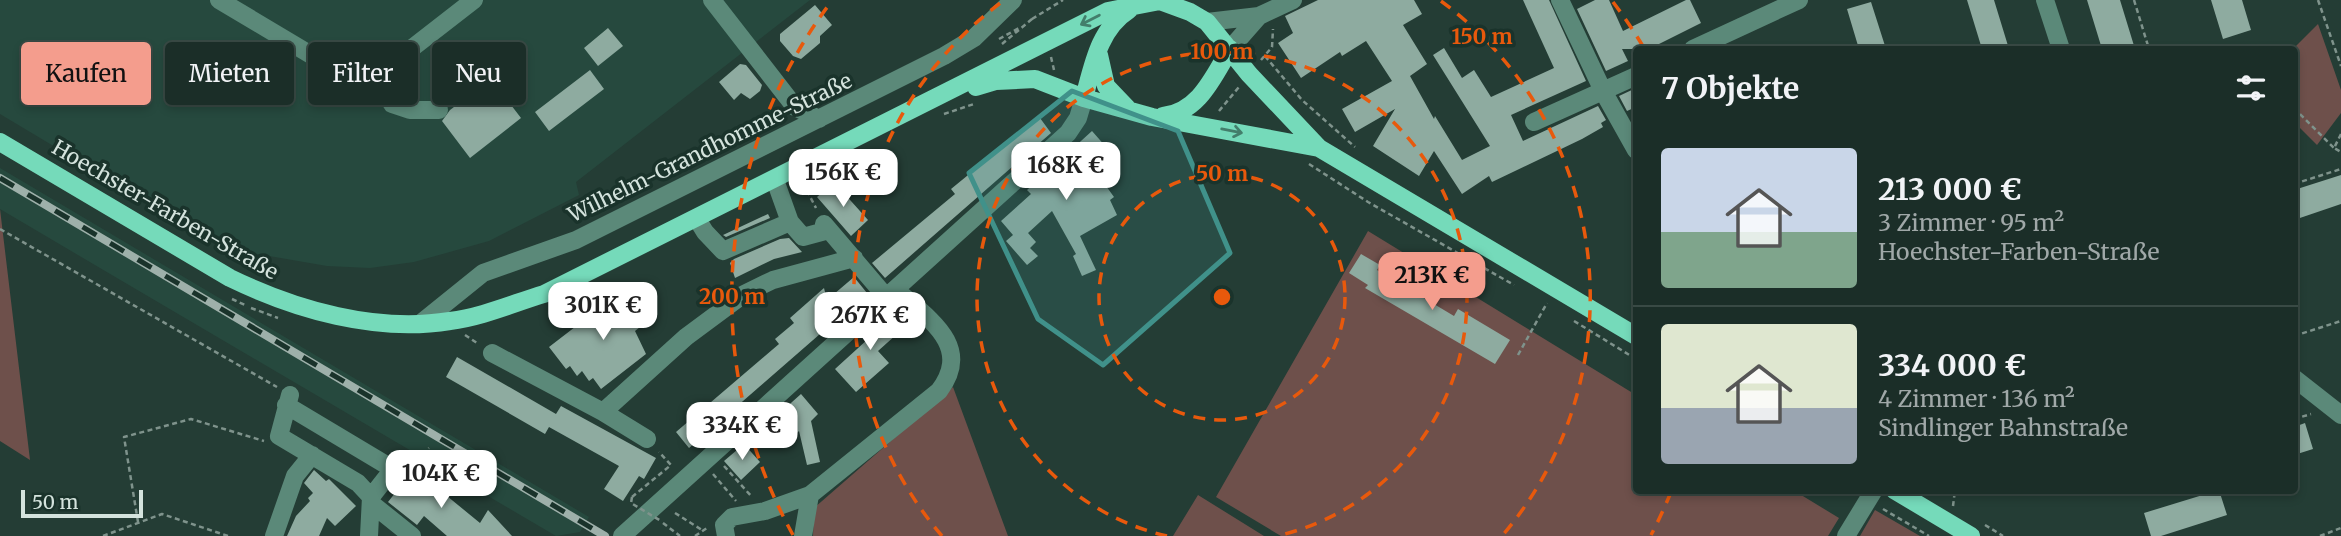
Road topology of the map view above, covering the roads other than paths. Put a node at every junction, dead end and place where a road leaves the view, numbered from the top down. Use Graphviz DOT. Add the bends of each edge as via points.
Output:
graph roads {
  1 [pos="219,0"];
  2 [pos="474,0"];
  3 [pos="712,0"];
  4 [pos="1013,0"];
  5 [pos="1293,0"];
  6 [pos="1560,0"];
  7 [pos="1799,0"];
  8 [pos="2045,0"];
  9 [pos="1166,1"];
  10 [pos="1138,4"];
  11 [pos="1259,16"];
  12 [pos="1203,20"];
  13 [pos="418,43"];
  14 [pos="1699,46"];
  15 [pos="2060,46"];
  16 [pos="1098,48"];
  17 [pos="1230,49"];
  18 [pos="308,52"];
  19 [pos="1633,77"];
  20 [pos="1210,82"];
  21 [pos="1604,91"];
  22 [pos="1084,98"];
  23 [pos="932,101"];
  24 [pos="395,105"];
  25 [pos="439,110"];
  26 [pos="1133,112"];
  27 [pos="1152,117"];
  28 [pos="820,119"];
  29 [pos="1534,122"];
  30 [pos="0,142"];
  31 [pos="1633,144"];
  32 [pos="1319,148"];
  33 [pos="775,180"];
  34 [pos="697,219"];
  35 [pos="790,222"];
  36 [pos="854,258"];
  37 [pos="892,294"];
  38 [pos="421,323"];
  39 [pos="1633,335"];
  40 [pos="492,354"];
  41 [pos="2298,381"];
  42 [pos="603,412"];
  43 [pos="2341,415"];
  44 [pos="647,439"];
  45 [pos="312,454"];
  46 [pos="1901,494"];
  47 [pos="810,495"];
  48 [pos="1870,495"];
  49 [pos="371,501"];
  50 [pos="275,536"];
  51 [pos="369,536"];
  52 [pos="412,536"];
  53 [pos="622,536"];
  54 [pos="726,536"];
  55 [pos="803,536"];
  56 [pos="1846,536"];
  57 [pos="1971,536"];
  1 -- 18 [label="street"];
  2 -- 13 [label="street"];
  3 -- 28 [label="street" via="795,107"];
  4 -- 28 [label="street, Wilhelm-Grandhomme-Straße" via="974,38"];
  5 -- 11 [label="street"];
  6 -- 21 [label="street"];
  7 -- 14 [label="street"];
  8 -- 15 [label="street"];
  9 -- 10 [label="main road, Hoechster-Farben-Straße"];
  9 -- 12 [label="main road, Hoechster-Farben-Straße"];
  10 -- 16 [label="main road" via="1116,18"];
  10 -- 23 [label="main road, Hoechster-Farben-Straße, one-way" via="1108,11"];
  11 -- 12 [label="street"];
  11 -- 17 [label="street"];
  12 -- 17 [label="main road, Hoechster-Farben-Straße"];
  12 -- 20 [label="main road" via="1215,53"];
  16 -- 22 [label="main road"];
  16 -- 26 [label="main road" via="1106,86"];
  17 -- 20 [label="main road"];
  17 -- 32 [label="main road, Hoechster-Farben-Straße"];
  19 -- 21 [label="street"];
  20 -- 27 [label="main road" via="1185,110"];
  21 -- 29 [label="street"];
  21 -- 31 [label="street"];
  22 -- 23 [label="main road, Hoechster-Farben-Straße" via="1035,79 996,81"];
  22 -- 26 [label="main road, Hoechster-Farben-Straße"];
  22 -- 37 [label="street" via="1079,118 1068,133"];
  23 -- 33 [label="main road, Hoechster-Farben-Straße"];
  24 -- 25 [label="street"];
  26 -- 27 [label="main road, Hoechster-Farben-Straße"];
  27 -- 32 [label="main road, Hoechster-Farben-Straße, one-way"];
  28 -- 38 [label="street, Wilhelm-Grandhomme-Straße" via="576,240 484,273"];
  30 -- 38 [label="main road, Hoechster-Farben-Straße" via="269,297 378,322"];
  32 -- 39 [label="main road, Hoechster-Farben-Straße" via="1551,296"];
  33 -- 34 [label="main road, Hoechster-Farben-Straße"];
  33 -- 35 [label="street"];
  34 -- 35 [label="street" via="723,251"];
  34 -- 38 [label="main road, Hoechster-Farben-Straße" via="544,294 451,321"];
  35 -- 36 [label="street" via="803,237 826,227"];
  36 -- 37 [label="street"];
  36 -- 42 [label="street" via="773,280 744,294 686,337"];
  37 -- 47 [label="street" via="936,325 950,346 951,376 939,391"];
  37 -- 53 [label="street"];
  40 -- 42 [label="street"];
  41 -- 43 [label="street"];
  42 -- 44 [label="street"];
  45 -- 49 [label="street" via="358,483"];
  45 -- 49 [label="street" via="279,436 288,400 393,469"];
  45 -- 50 [label="street" via="295,476"];
  46 -- 57 [label="main road"];
  47 -- 54 [label="street" via="732,517 724,525"];
  47 -- 55 [label="street"];
  48 -- 56 [label="street"];
  49 -- 51 [label="street"];
  49 -- 52 [label="street"];
}
